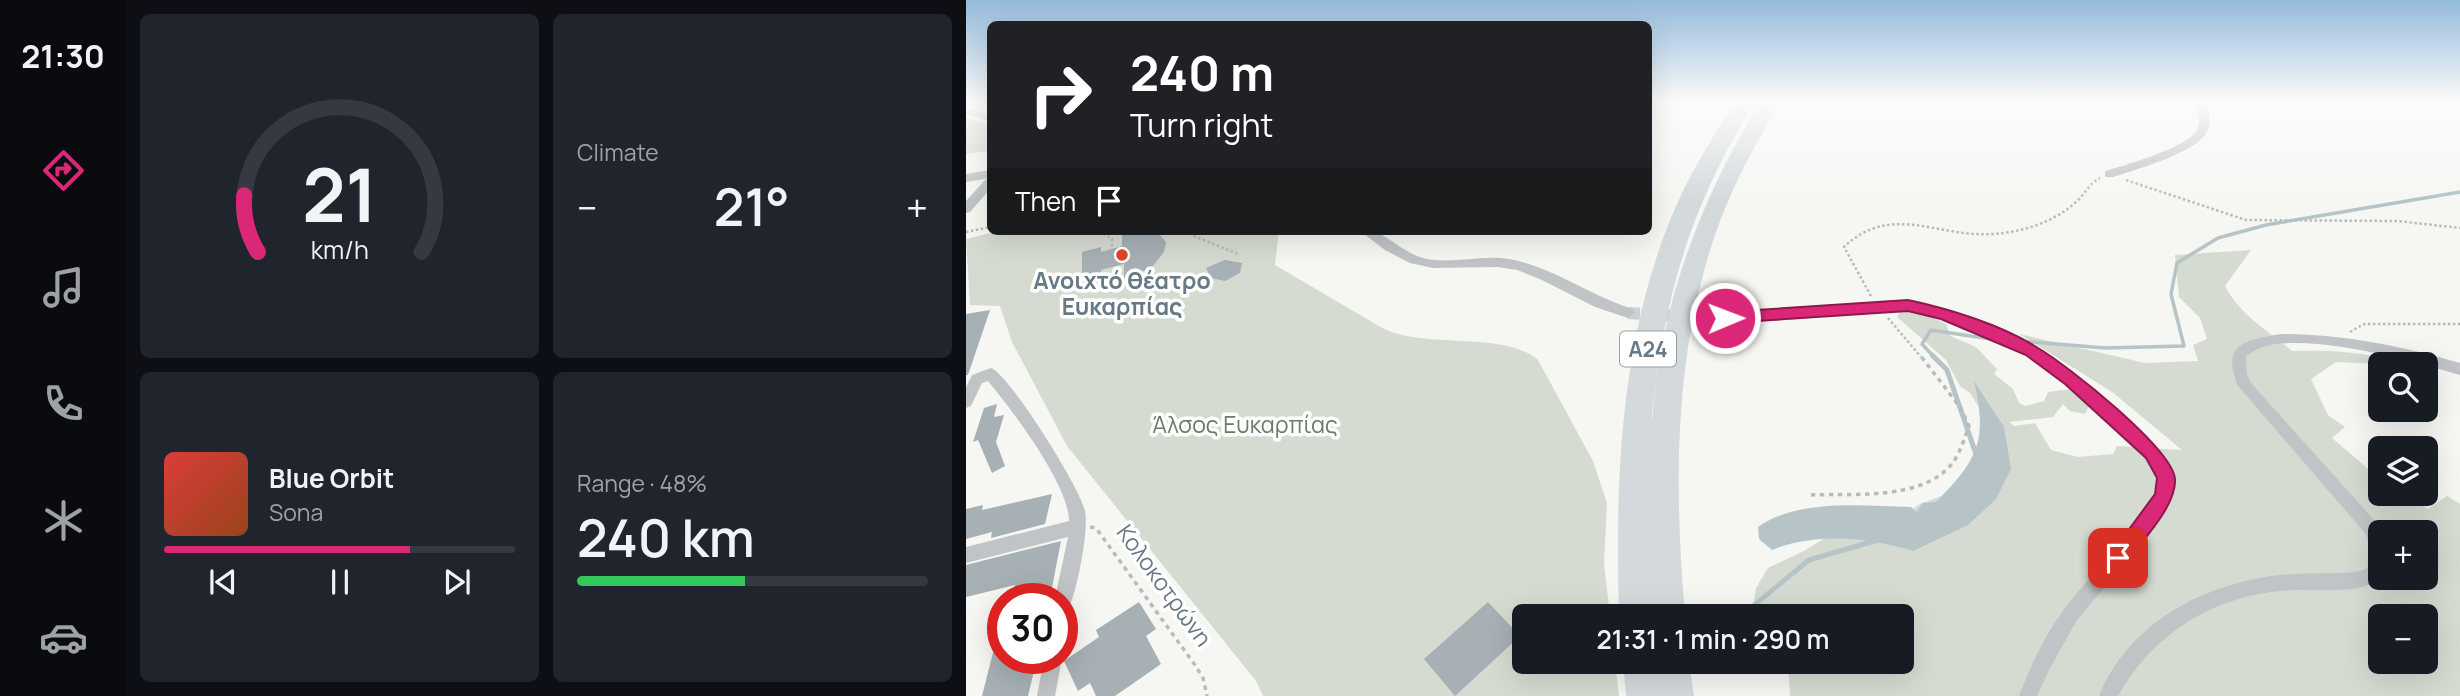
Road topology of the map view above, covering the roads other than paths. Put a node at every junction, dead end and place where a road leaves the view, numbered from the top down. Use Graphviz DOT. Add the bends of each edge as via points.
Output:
graph roads {
  1 [pos="1724,134"];
  2 [pos="1750,134"];
  3 [pos="2200,134"];
  4 [pos="2109,174"];
  5 [pos="987,177"];
  6 [pos="966,178"];
  7 [pos="987,180"];
  8 [pos="966,209"];
  9 [pos="1372,235"];
  10 [pos="1628,313"];
  11 [pos="1702,317"];
  12 [pos="2460,369"];
  13 [pos="967,399"];
  14 [pos="2368,525"];
  15 [pos="1076,527"];
  16 [pos="966,555"];
  17 [pos="2368,576"];
  18 [pos="1066,583"];
  19 [pos="1636,604"];
  20 [pos="1667,604"];
  21 [pos="1050,674"];
  22 [pos="1641,674"];
  23 [pos="1673,674"];
  24 [pos="1046,696"];
  25 [pos="1644,696"];
  26 [pos="1676,696"];
  27 [pos="2028,696"];
  28 [pos="2108,696"];
  1 -- 19 [label="highway, Α24" via="1688,204 1658,296 1634,468"];
  2 -- 20 [label="highway, Α24" via="1715,200 1692,266 1673,347 1661,468"];
  3 -- 4 [label="street" via="2186,145"];
  5 -- 6 [label="street"];
  7 -- 8 [label="street"];
  9 -- 10 [label="street" via="1420,262 1518,265 1548,275 1601,306"];
  11 -- 27 [label="street" via="1748,318 1908,305 1933,310 2031,351 2071,380 2152,453 2166,477 2164,497 2071,614"];
  12 -- 14 [label="street" via="2393,349 2345,342 2255,344 2239,355 2245,386"];
  13 -- 15 [label="street" via="977,379 990,374 1070,492 1077,512"];
  15 -- 16 [label="street"];
  15 -- 18 [label="street"];
  17 -- 28 [label="street" via="2262,584 2206,600 2158,630 2126,664"];
  21 -- 24 [label="street"];
  22 -- 25 [label="highway"];
  23 -- 26 [label="highway"];
}
